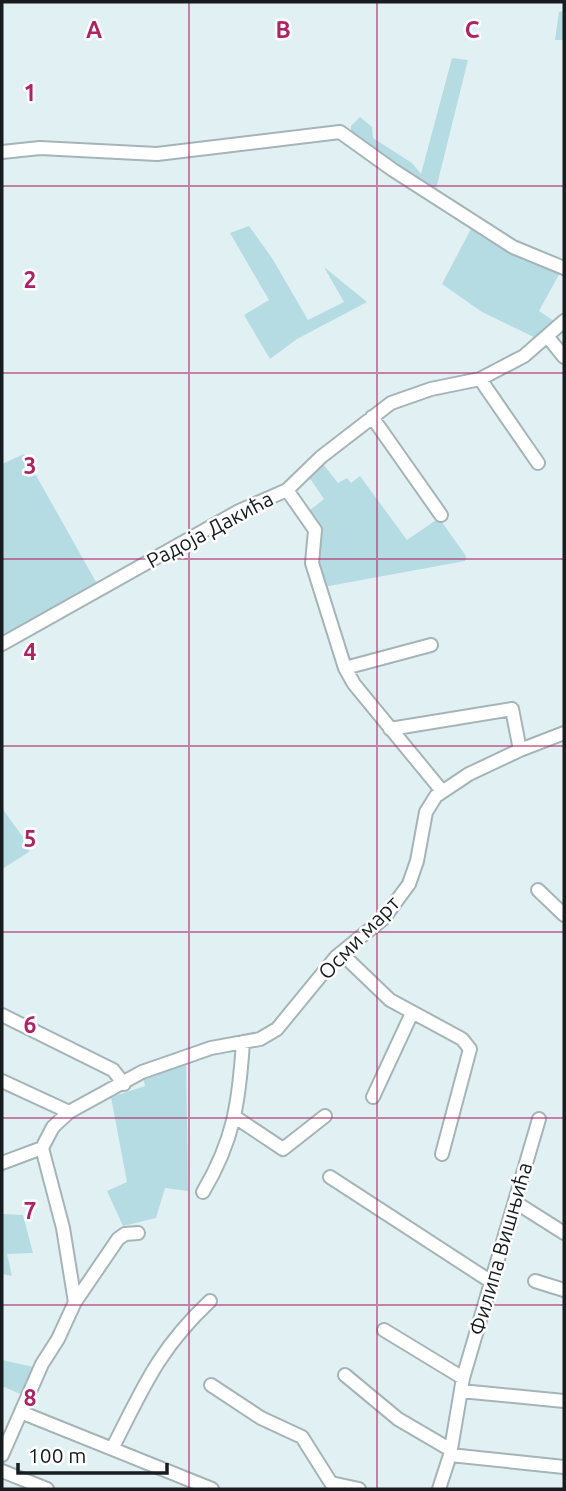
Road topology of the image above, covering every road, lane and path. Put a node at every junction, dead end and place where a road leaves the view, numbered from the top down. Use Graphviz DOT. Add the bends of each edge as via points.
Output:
graph roads {
  1 [pos="2,152"];
  2 [pos="564,268"];
  3 [pos="564,321"];
  4 [pos="547,336"];
  5 [pos="564,357"];
  6 [pos="480,379"];
  7 [pos="372,417"];
  8 [pos="538,463"];
  9 [pos="287,490"];
  10 [pos="440,514"];
  11 [pos="2,644"];
  12 [pos="431,645"];
  13 [pos="345,668"];
  14 [pos="390,729"];
  15 [pos="564,733"];
  16 [pos="520,750"];
  17 [pos="442,791"];
  18 [pos="538,890"];
  19 [pos="564,915"];
  20 [pos="341,953"];
  21 [pos="412,1013"];
  22 [pos="2,1016"];
  23 [pos="243,1042"];
  24 [pos="2,1081"];
  25 [pos="124,1084"];
  26 [pos="373,1097"];
  27 [pos="69,1112"];
  28 [pos="325,1116"];
  29 [pos="235,1117"];
  30 [pos="539,1119"];
  31 [pos="42,1148"];
  32 [pos="442,1154"];
  33 [pos="2,1163"];
  34 [pos="330,1177"];
  35 [pos="203,1192"];
  36 [pos="515,1202"];
  37 [pos="138,1233"];
  38 [pos="564,1233"];
  39 [pos="536,1281"];
  40 [pos="493,1283"];
  41 [pos="564,1290"];
  42 [pos="75,1301"];
  43 [pos="210,1301"];
  44 [pos="384,1330"];
  45 [pos="345,1375"];
  46 [pos="462,1384"];
  47 [pos="211,1385"];
  48 [pos="564,1401"];
  49 [pos="23,1413"];
  50 [pos="113,1447"];
  51 [pos="450,1452"];
  52 [pos="2,1454"];
  53 [pos="564,1467"];
  54 [pos="2,1471"];
  55 [pos="47,1489"];
  56 [pos="212,1489"];
  57 [pos="359,1489"];
  58 [pos="439,1489"];
  1 -- 2 [label="street" via="40,148 158,155 341,132 505,242"];
  3 -- 4 [label="street"];
  4 -- 5 [label="street"];
  4 -- 6 [label="street" via="524,356"];
  6 -- 7 [label="street" via="391,403"];
  6 -- 8 [label="street"];
  7 -- 9 [label="street"];
  7 -- 10 [label="street"];
  9 -- 11 [label="street, Радоја Дакића" via="239,511"];
  9 -- 13 [label="street, Радоја Дакића" via="315,530 312,563"];
  12 -- 13 [label="street"];
  13 -- 14 [label="street, Радоја Дакића"];
  14 -- 16 [label="street" via="512,709"];
  14 -- 17 [label="street, Радоја Дакића"];
  15 -- 16 [label="street"];
  16 -- 17 [label="street"];
  17 -- 20 [label="street, Осми март" via="426,812 409,884 384,918"];
  18 -- 19 [label="street"];
  20 -- 21 [label="street" via="390,1000"];
  20 -- 23 [label="street, Осми март" via="278,1029"];
  21 -- 26 [label="street"];
  21 -- 32 [label="street" via="462,1039 470,1049"];
  22 -- 25 [label="street" via="113,1070"];
  23 -- 25 [label="street, Осми март" via="170,1061"];
  23 -- 29 [label="street"];
  24 -- 27 [label="street"];
  25 -- 27 [label="street, Осми март"];
  27 -- 31 [label="street, Осми март" via="53,1127"];
  28 -- 29 [label="street" via="283,1149"];
  29 -- 35 [label="street" via="226,1150"];
  30 -- 36 [label="street, Филипа Вишњића"];
  31 -- 33 [label="street"];
  31 -- 42 [label="street"];
  34 -- 40 [label="street"];
  36 -- 38 [label="street"];
  36 -- 40 [label="street, Филипа Вишњића"];
  37 -- 42 [label="street" via="118,1239"];
  39 -- 41 [label="street"];
  40 -- 46 [label="street, Филипа Вишњића"];
  42 -- 49 [label="street"];
  43 -- 50 [label="street" via="157,1361"];
  44 -- 46 [label="street"];
  45 -- 51 [label="street" via="398,1419"];
  46 -- 48 [label="street"];
  46 -- 51 [label="street, Филипа Вишњића"];
  47 -- 57 [label="street" via="261,1418 302,1437 331,1483"];
  49 -- 50 [label="street"];
  49 -- 52 [label="street"];
  50 -- 56 [label="street"];
  51 -- 53 [label="street"];
  51 -- 58 [label="street, Филипа Вишњића"];
  54 -- 55 [label="street"];
}
